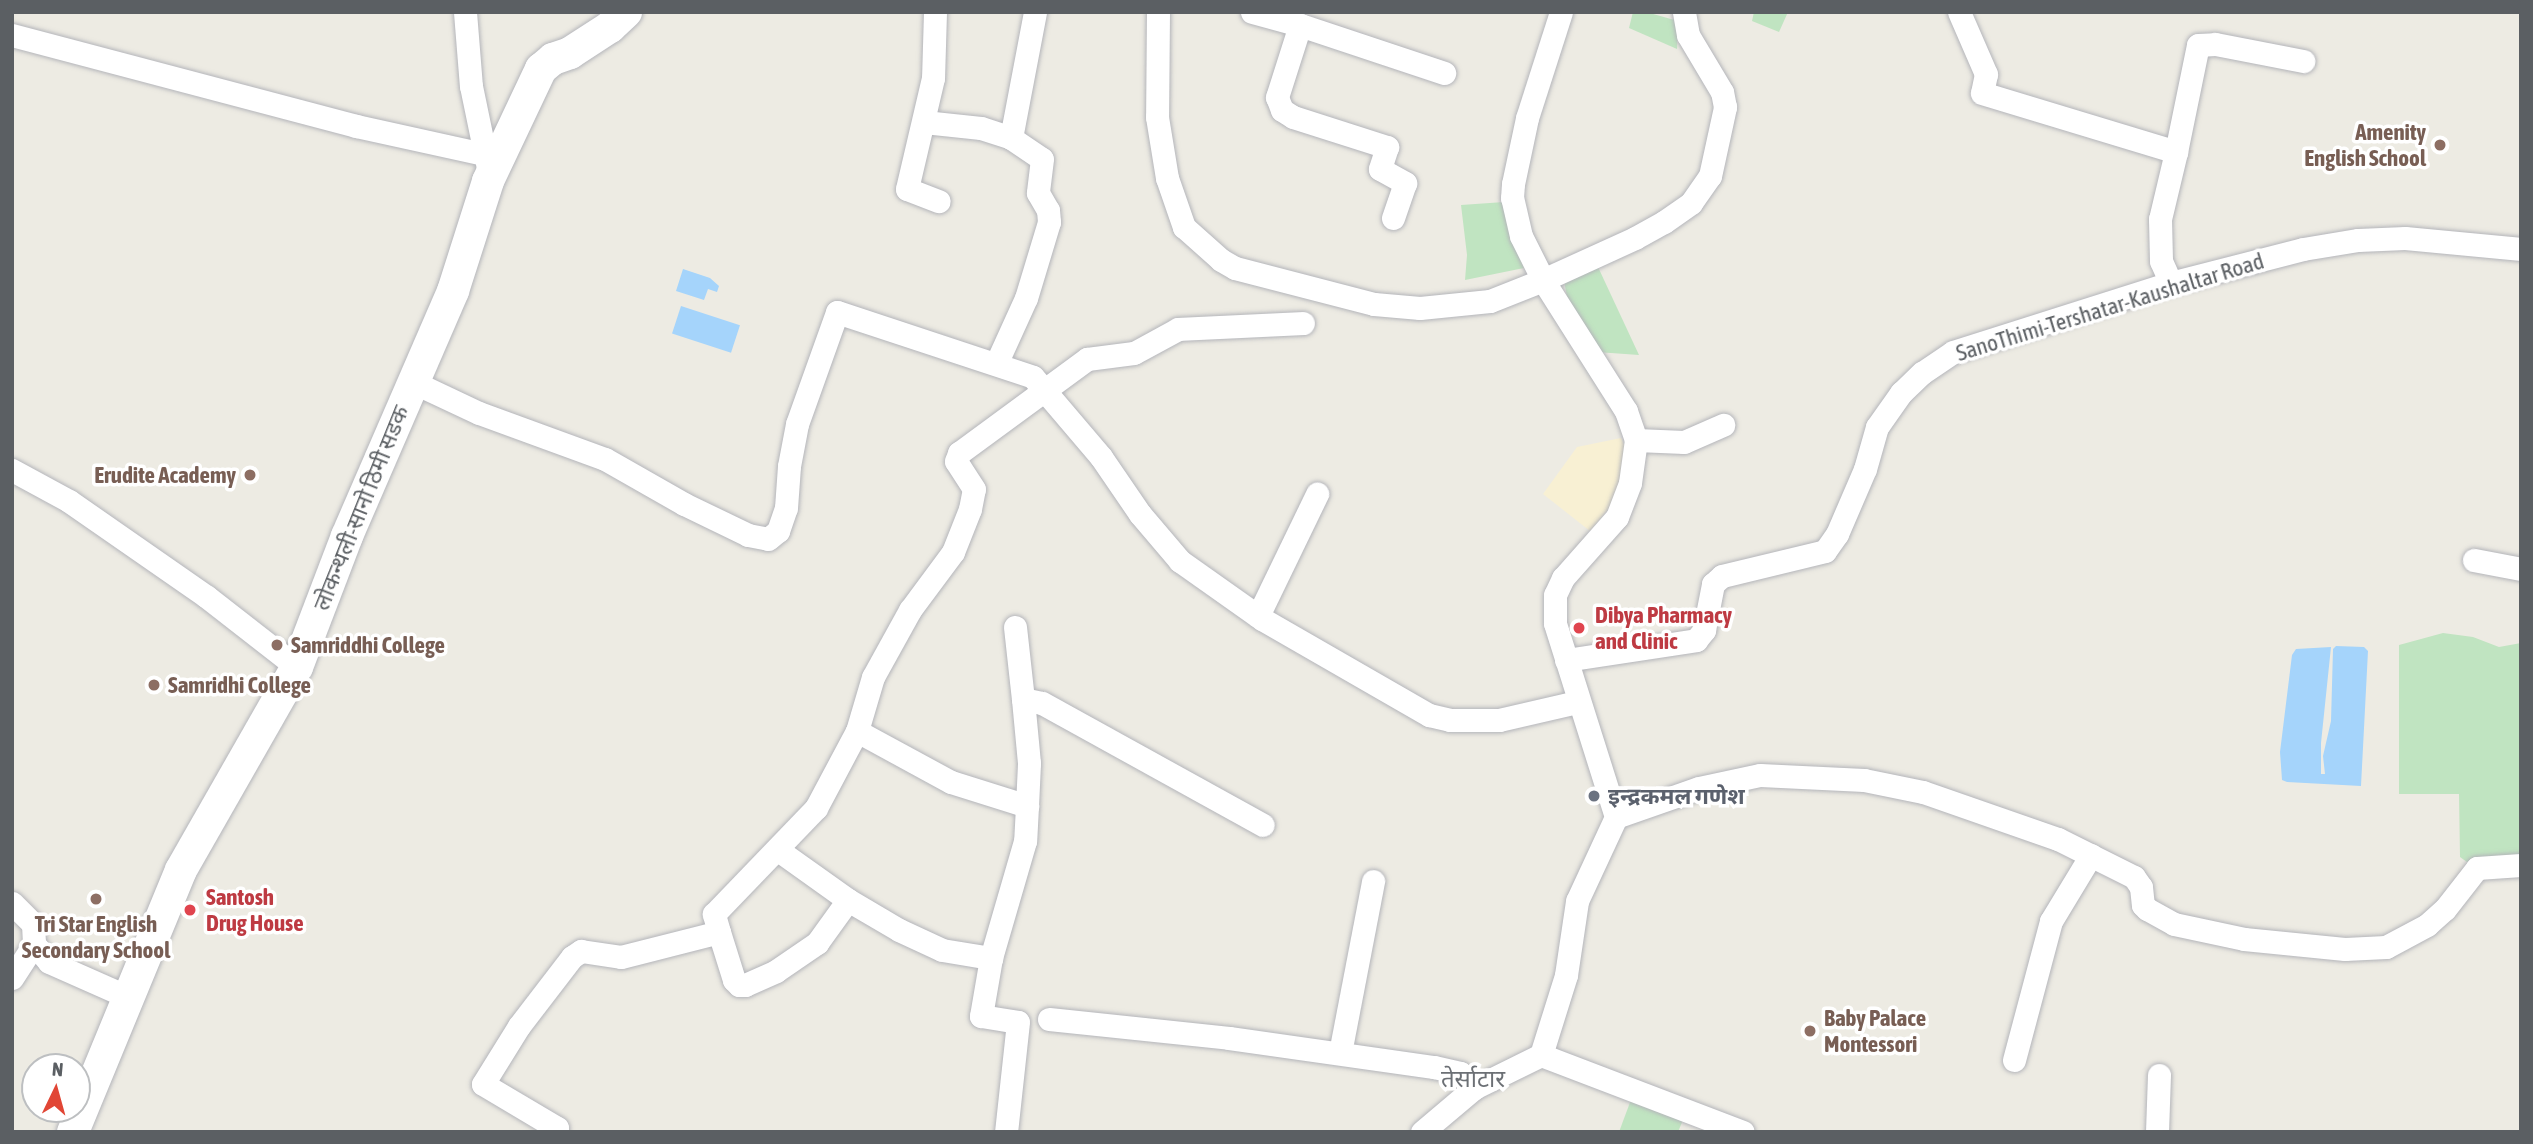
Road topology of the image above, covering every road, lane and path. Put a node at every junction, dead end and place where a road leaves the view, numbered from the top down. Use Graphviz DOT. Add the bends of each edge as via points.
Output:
graph roads {
  1 [pos="465,12"];
  2 [pos="626,12"];
  3 [pos="935,12"];
  4 [pos="1035,12"];
  5 [pos="1158,12"];
  6 [pos="1252,12"];
  7 [pos="1561,12"];
  8 [pos="1684,12"];
  9 [pos="1959,12"];
  10 [pos="1300,25"];
  11 [pos="12,35"];
  12 [pos="2303,61"];
  13 [pos="1444,73"];
  14 [pos="924,122"];
  15 [pos="1011,138"];
  16 [pos="2176,152"];
  17 [pos="486,167"];
  18 [pos="939,201"];
  19 [pos="1392,218"];
  20 [pos="2521,249"];
  21 [pos="1543,279"];
  22 [pos="2171,283"];
  23 [pos="1303,323"];
  24 [pos="996,364"];
  25 [pos="413,382"];
  26 [pos="1045,390"];
  27 [pos="1723,425"];
  28 [pos="1636,440"];
  29 [pos="12,470"];
  30 [pos="1317,494"];
  31 [pos="2474,560"];
  32 [pos="2521,569"];
  33 [pos="1258,616"];
  34 [pos="1015,627"];
  35 [pos="1566,660"];
  36 [pos="298,667"];
  37 [pos="1023,699"];
  38 [pos="1577,702"];
  39 [pos="857,732"];
  40 [pos="1027,806"];
  41 [pos="1616,817"];
  42 [pos="1263,825"];
  43 [pos="778,850"];
  44 [pos="2091,855"];
  45 [pos="2521,865"];
  46 [pos="1373,881"];
  47 [pos="848,900"];
  48 [pos="12,903"];
  49 [pos="719,932"];
  50 [pos="34,944"];
  51 [pos="990,958"];
  52 [pos="12,978"];
  53 [pos="126,996"];
  54 [pos="1049,1019"];
  55 [pos="1340,1053"];
  56 [pos="1541,1055"];
  57 [pos="2014,1060"];
  58 [pos="2159,1075"];
  59 [pos="1474,1088"];
  60 [pos="73,1132"];
  61 [pos="557,1132"];
  62 [pos="1006,1132"];
  63 [pos="1422,1132"];
  64 [pos="1743,1132"];
  65 [pos="2157,1132"];
  1 -- 17 [label="street" via="471,86"];
  2 -- 17 [label="main road, लोकन्थली-सानो ठिमी सडक" via="610,27 541,69"];
  3 -- 14 [label="street" via="933,78"];
  4 -- 15 [label="street"];
  5 -- 21 [label="street" via="1157,117 1167,178 1184,227 1221,260 1235,268 1397,307 1490,301"];
  6 -- 10 [label="street"];
  7 -- 21 [label="street" via="1527,118 1512,198 1521,236"];
  8 -- 21 [label="street" via="1688,35 1722,92 1725,107 1710,176 1690,204 1672,216 1635,238"];
  9 -- 16 [label="street" via="1986,74 1982,93"];
  10 -- 13 [label="street"];
  10 -- 19 [label="street" via="1277,97 1282,110 1387,147 1380,169 1405,183"];
  11 -- 17 [label="street" via="356,126"];
  12 -- 16 [label="street" via="2215,44 2197,45"];
  14 -- 15 [label="street" via="981,128"];
  14 -- 18 [label="street" via="907,189"];
  15 -- 24 [label="street" via="1042,159 1038,193 1049,222 1026,298"];
  16 -- 22 [label="street" via="2160,219 2161,261"];
  17 -- 25 [label="main road, लोकन्थली-सानो ठिमी सडक" via="453,291"];
  20 -- 22 [label="street, SanoThimi-Tershatar-Kaushaltar Road" via="2404,239 2358,240 2303,249"];
  21 -- 28 [label="street" via="1626,411"];
  22 -- 35 [label="street, SanoThimi-Tershatar-Kaushaltar Road" via="1953,352 1901,393 1877,427 1865,469 1825,551 1722,576 1713,584 1704,630 1696,640"];
  23 -- 26 [label="street" via="1178,329 1134,353 1087,359"];
  24 -- 25 [label="street" via="837,312 797,424 786,508 778,531 768,539 748,535 695,509 605,459 479,413"];
  24 -- 26 [label="street" via="1022,371"];
  25 -- 36 [label="main road, लोकन्थली-सानो ठिमी सडक" via="347,536"];
  26 -- 33 [label="street" via="1180,561"];
  26 -- 39 [label="street" via="959,453 956,460 974,489 970,509 953,552 910,610 873,677"];
  27 -- 28 [label="street" via="1684,443"];
  28 -- 35 [label="street" via="1630,483 1617,517 1563,578 1555,595 1555,623"];
  29 -- 36 [label="street" via="79,508"];
  30 -- 33 [label="street"];
  31 -- 32 [label="street"];
  33 -- 38 [label="street" via="1429,715 1499,720"];
  34 -- 37 [label="street"];
  35 -- 38 [label="street"];
  36 -- 53 [label="main road, लोकन्थली-सानो ठिमी सडक" via="181,870"];
  37 -- 40 [label="street" via="1029,763"];
  37 -- 42 [label="street" via="1042,703"];
  38 -- 41 [label="street"];
  39 -- 40 [label="street" via="951,782"];
  39 -- 43 [label="street" via="816,808"];
  40 -- 51 [label="street" via="1025,841"];
  41 -- 44 [label="street" via="1699,788 1759,775 1864,779 1923,792"];
  41 -- 56 [label="street" via="1577,901 1566,975"];
  43 -- 47 [label="street"];
  43 -- 49 [label="street" via="714,914"];
  44 -- 45 [label="street" via="2134,877 2147,909 2174,924 2244,939 2370,950 2386,947 2427,925 2477,868"];
  44 -- 57 [label="street" via="2046,933"];
  46 -- 55 [label="street"];
  47 -- 49 [label="street" via="817,943 776,971 745,985 734,980"];
  47 -- 51 [label="street" via="942,950"];
  48 -- 50 [label="street" via="33,924"];
  49 -- 61 [label="street" via="621,957 581,951 572,957 519,1026 483,1084"];
  50 -- 52 [label="street"];
  50 -- 53 [label="street" via="50,962"];
  51 -- 62 [label="street" via="981,1016 1018,1021"];
  53 -- 60 [label="main road, लोकन्थली-सानो ठिमी सडक"];
  54 -- 55 [label="street"];
  55 -- 59 [label="street" via="1451,1070"];
  56 -- 59 [label="street"];
  56 -- 64 [label="street"];
  58 -- 65 [label="street"];
  59 -- 63 [label="street"];
}
